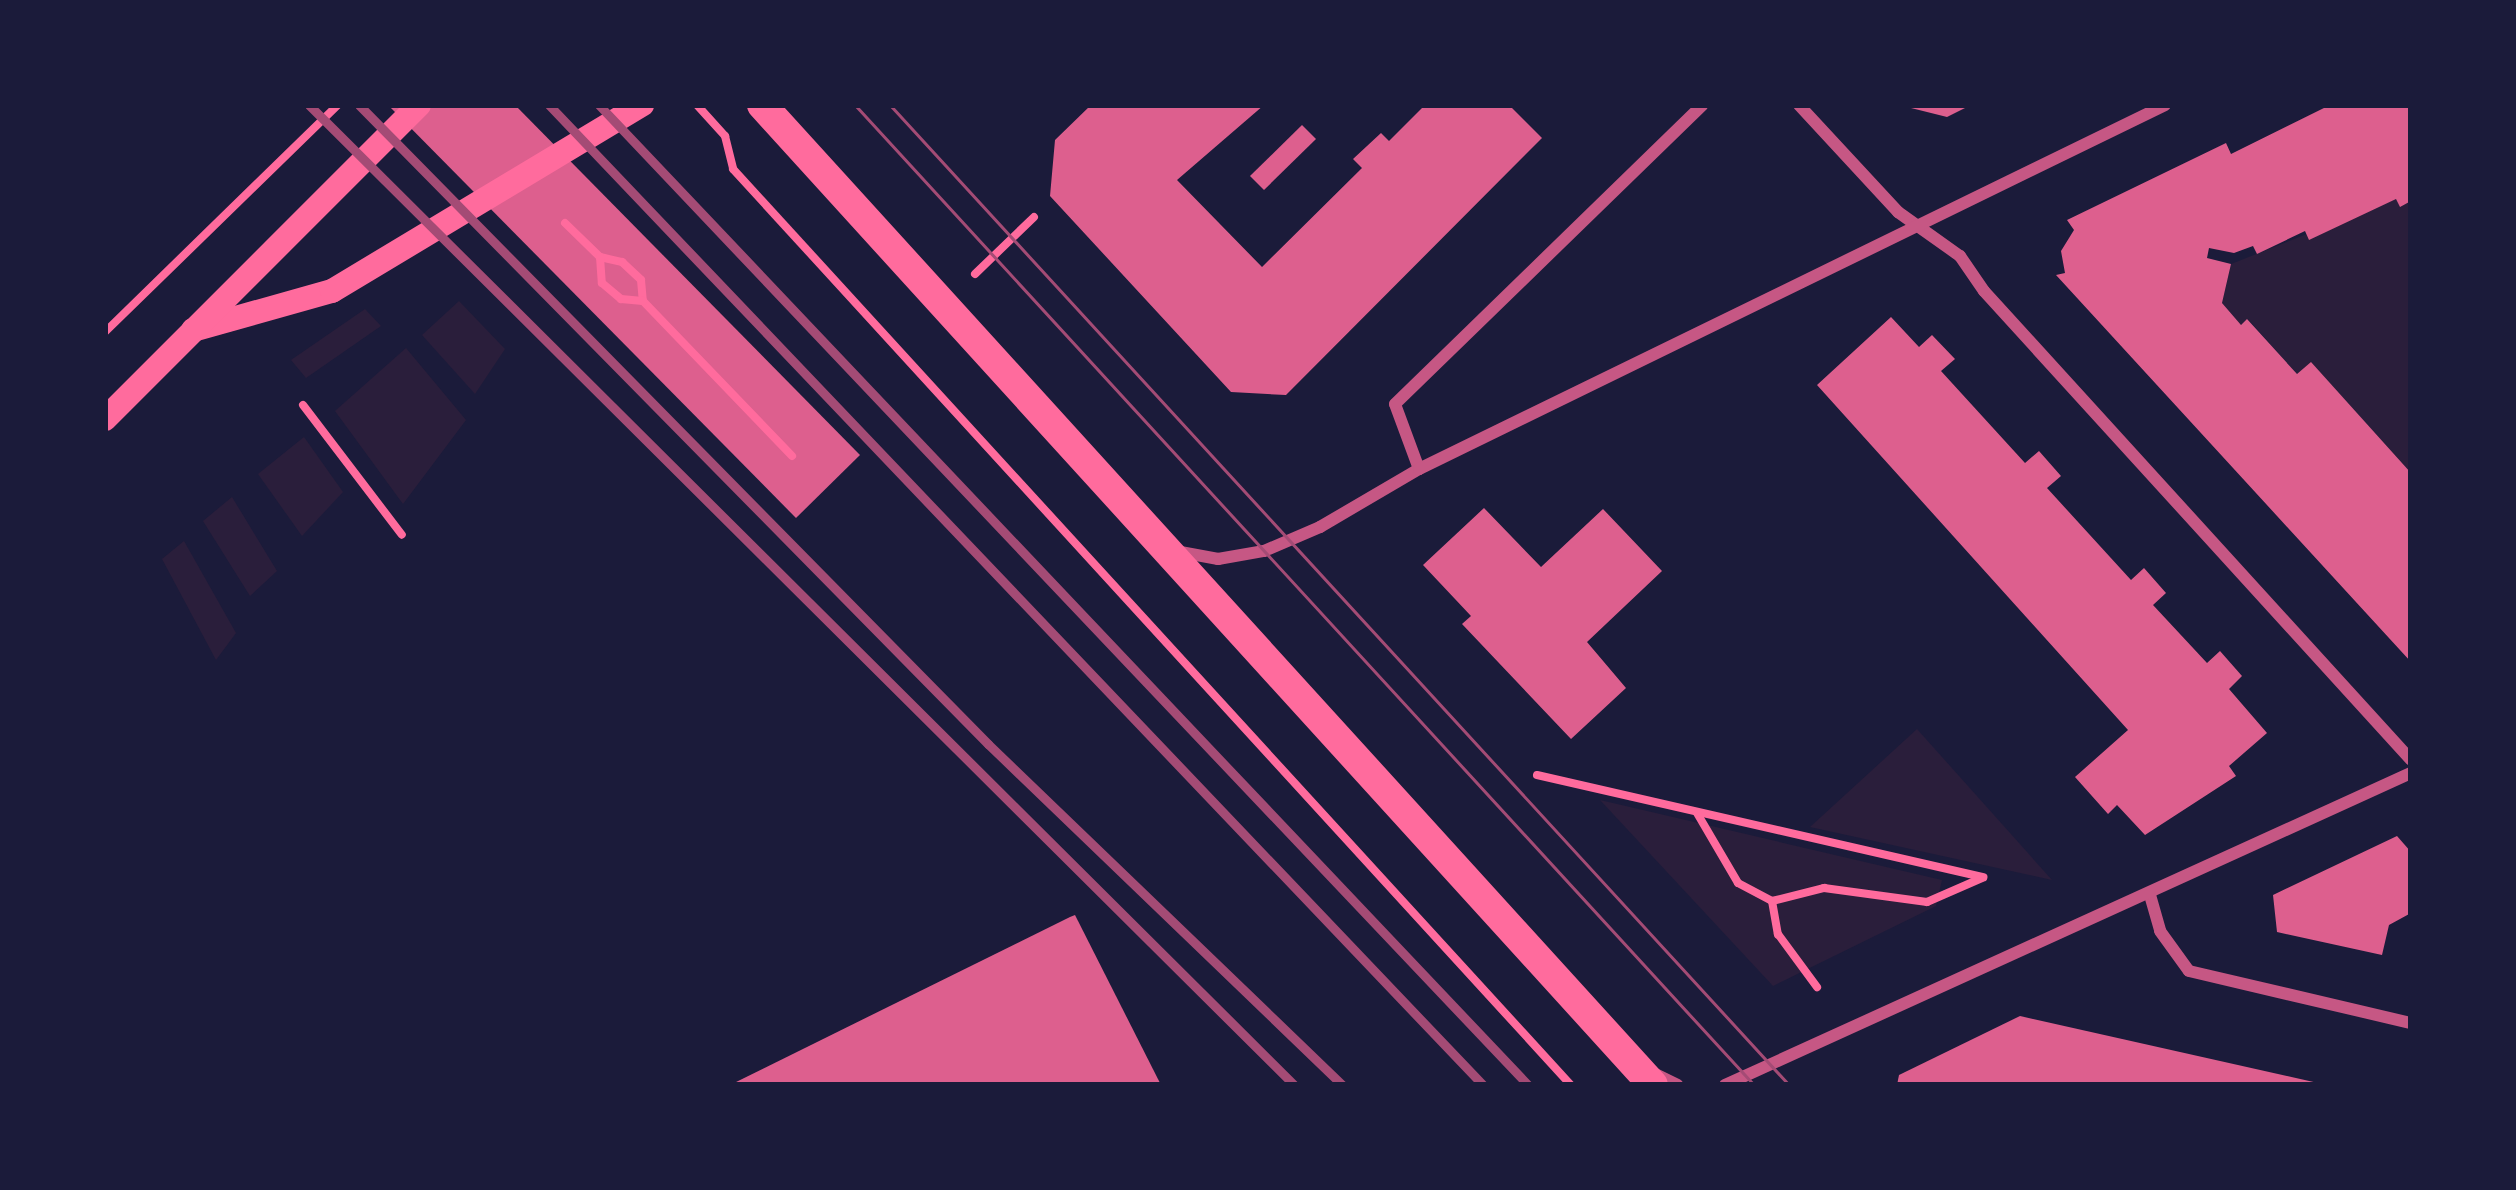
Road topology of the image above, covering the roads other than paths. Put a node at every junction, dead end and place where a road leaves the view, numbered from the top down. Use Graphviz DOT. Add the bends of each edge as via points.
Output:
graph roads {
  1 [pos="419,105"];
  2 [pos="642,105"];
  3 [pos="762,105"];
  4 [pos="1703,105"];
  5 [pos="1799,105"];
  6 [pos="2165,105"];
  7 [pos="1919,230"];
  8 [pos="193,331"];
  9 [pos="105,419"];
  10 [pos="1419,469"];
  11 [pos="1168,550"];
  12 [pos="2411,760"];
  13 [pos="2411,773"];
  14 [pos="2150,895"];
  15 [pos="2411,1023"];
  16 [pos="1643,1074"];
  17 [pos="1678,1085"];
  18 [pos="1725,1085"];
  1 -- 8 [label="main road"];
  2 -- 8 [label="main road" via="332,291"];
  3 -- 11 [label="main road"];
  4 -- 10 [label="street" via="1395,404"];
  5 -- 7 [label="street"];
  6 -- 7 [label="street"];
  7 -- 10 [label="street"];
  7 -- 12 [label="street" via="1960,256"];
  8 -- 9 [label="main road"];
  10 -- 11 [label="street" via="1264,551 1218,559"];
  11 -- 16 [label="main road"];
  13 -- 14 [label="street"];
  14 -- 15 [label="street" via="2160,931 2189,971"];
  14 -- 18 [label="street" via="2054,929"];
  16 -- 17 [label="street"];
}
